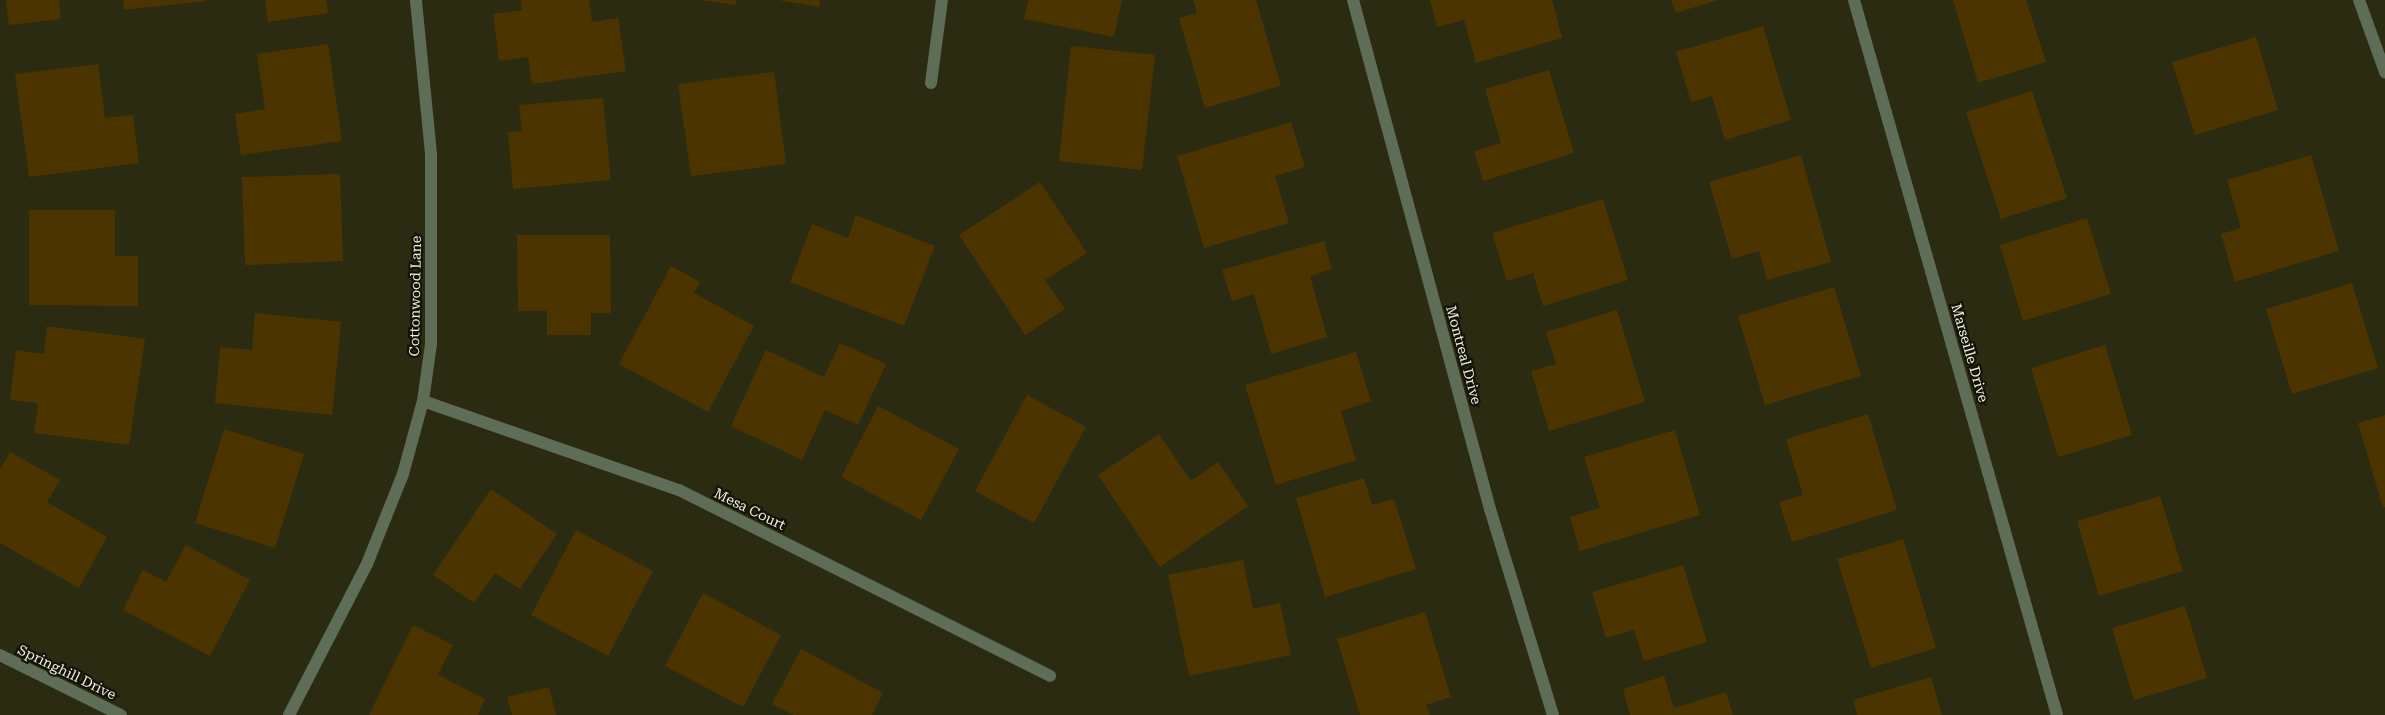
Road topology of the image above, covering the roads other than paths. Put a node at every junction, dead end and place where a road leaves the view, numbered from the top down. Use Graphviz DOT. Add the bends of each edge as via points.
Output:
graph roads {
  1 [pos="416,0"];
  2 [pos="942,0"];
  3 [pos="1353,0"];
  4 [pos="1854,0"];
  5 [pos="2359,0"];
  6 [pos="2385,72"];
  7 [pos="931,83"];
  8 [pos="423,401"];
  9 [pos="0,655"];
  10 [pos="1050,676"];
  11 [pos="120,715"];
  12 [pos="289,715"];
  13 [pos="1553,715"];
  14 [pos="2057,715"];
  1 -- 8 [label="street, Cottonwood Lane" via="431,154 431,344"];
  2 -- 7 [label="street"];
  3 -- 13 [label="street, Montreal Drive" via="1490,509"];
  4 -- 14 [label="street, Marseille Drive"];
  5 -- 6 [label="street"];
  8 -- 10 [label="street, Mesa Court" via="679,490"];
  8 -- 12 [label="street, Cottonwood Lane" via="403,474 367,564"];
  9 -- 11 [label="street, Springhill Drive"];
}
